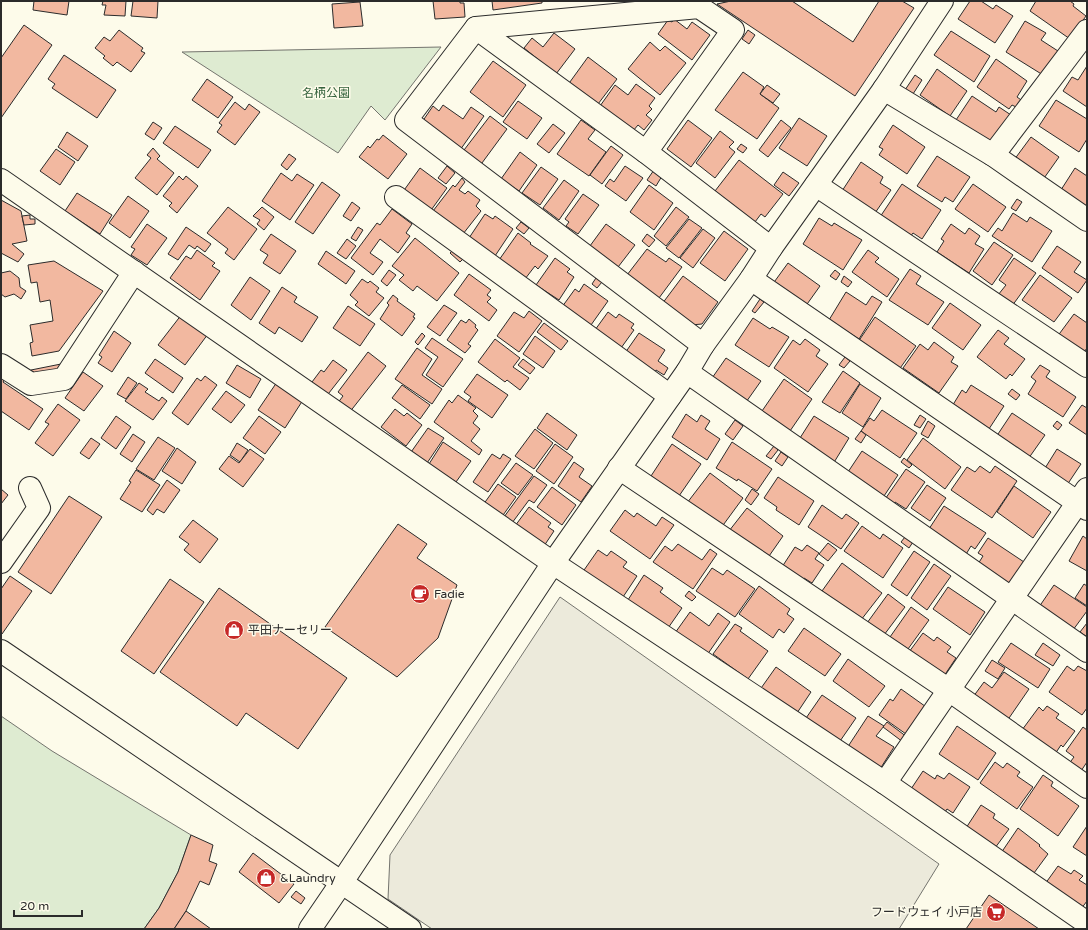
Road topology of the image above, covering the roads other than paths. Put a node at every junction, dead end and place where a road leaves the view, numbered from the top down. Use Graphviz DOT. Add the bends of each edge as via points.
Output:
graph roads {
  1 [pos="942,1"];
  2 [pos="476,28"];
  3 [pos="1087,31"];
  4 [pos="884,89"];
  5 [pos="646,152"];
  6 [pos="993,155"];
  7 [pos="1,180"];
  8 [pos="816,185"];
  9 [pos="396,197"];
  10 [pos="1087,220"];
  11 [pos="771,248"];
  12 [pos="134,272"];
  13 [pos="750,279"];
  14 [pos="703,345"];
  15 [pos="1,365"];
  16 [pos="1087,366"];
  17 [pos="687,372"];
  18 [pos="670,396"];
  19 [pos="619,468"];
  20 [pos="30,488"];
  21 [pos="1084,500"];
  22 [pos="1,562"];
  23 [pos="553,564"];
  24 [pos="1012,600"];
  25 [pos="1,651"];
  26 [pos="1087,651"];
  27 [pos="949,690"];
  28 [pos="886,783"];
  29 [pos="1087,787"];
  30 [pos="342,882"];
  31 [pos="1087,923"];
  32 [pos="310,929"];
  33 [pos="410,929"];
  1 -- 4 [label="street"];
  2 -- 5 [label="street"];
  2 -- 5 [label="street" via="699,7 733,30"];
  2 -- 14 [label="street" via="406,120"];
  3 -- 6 [label="street"];
  4 -- 6 [label="street"];
  4 -- 8 [label="street"];
  5 -- 11 [label="street"];
  6 -- 10 [label="street"];
  7 -- 12 [label="street"];
  8 -- 11 [label="street"];
  8 -- 16 [label="street"];
  9 -- 18 [label="street"];
  11 -- 13 [label="street"];
  12 -- 15 [label="street" via="64,378 31,384"];
  12 -- 23 [label="street"];
  13 -- 14 [label="street"];
  13 -- 21 [label="street"];
  14 -- 17 [label="street"];
  17 -- 18 [label="street"];
  17 -- 24 [label="street"];
  18 -- 19 [label="street"];
  19 -- 23 [label="street"];
  19 -- 27 [label="street"];
  20 -- 22 [label="street" via="39,508"];
  21 -- 24 [label="street"];
  23 -- 28 [label="street"];
  23 -- 30 [label="street"];
  24 -- 26 [label="street"];
  24 -- 27 [label="street"];
  25 -- 30 [label="street"];
  27 -- 28 [label="street"];
  27 -- 29 [label="street"];
  28 -- 31 [label="street"];
  30 -- 32 [label="street"];
  30 -- 33 [label="street"];
}
